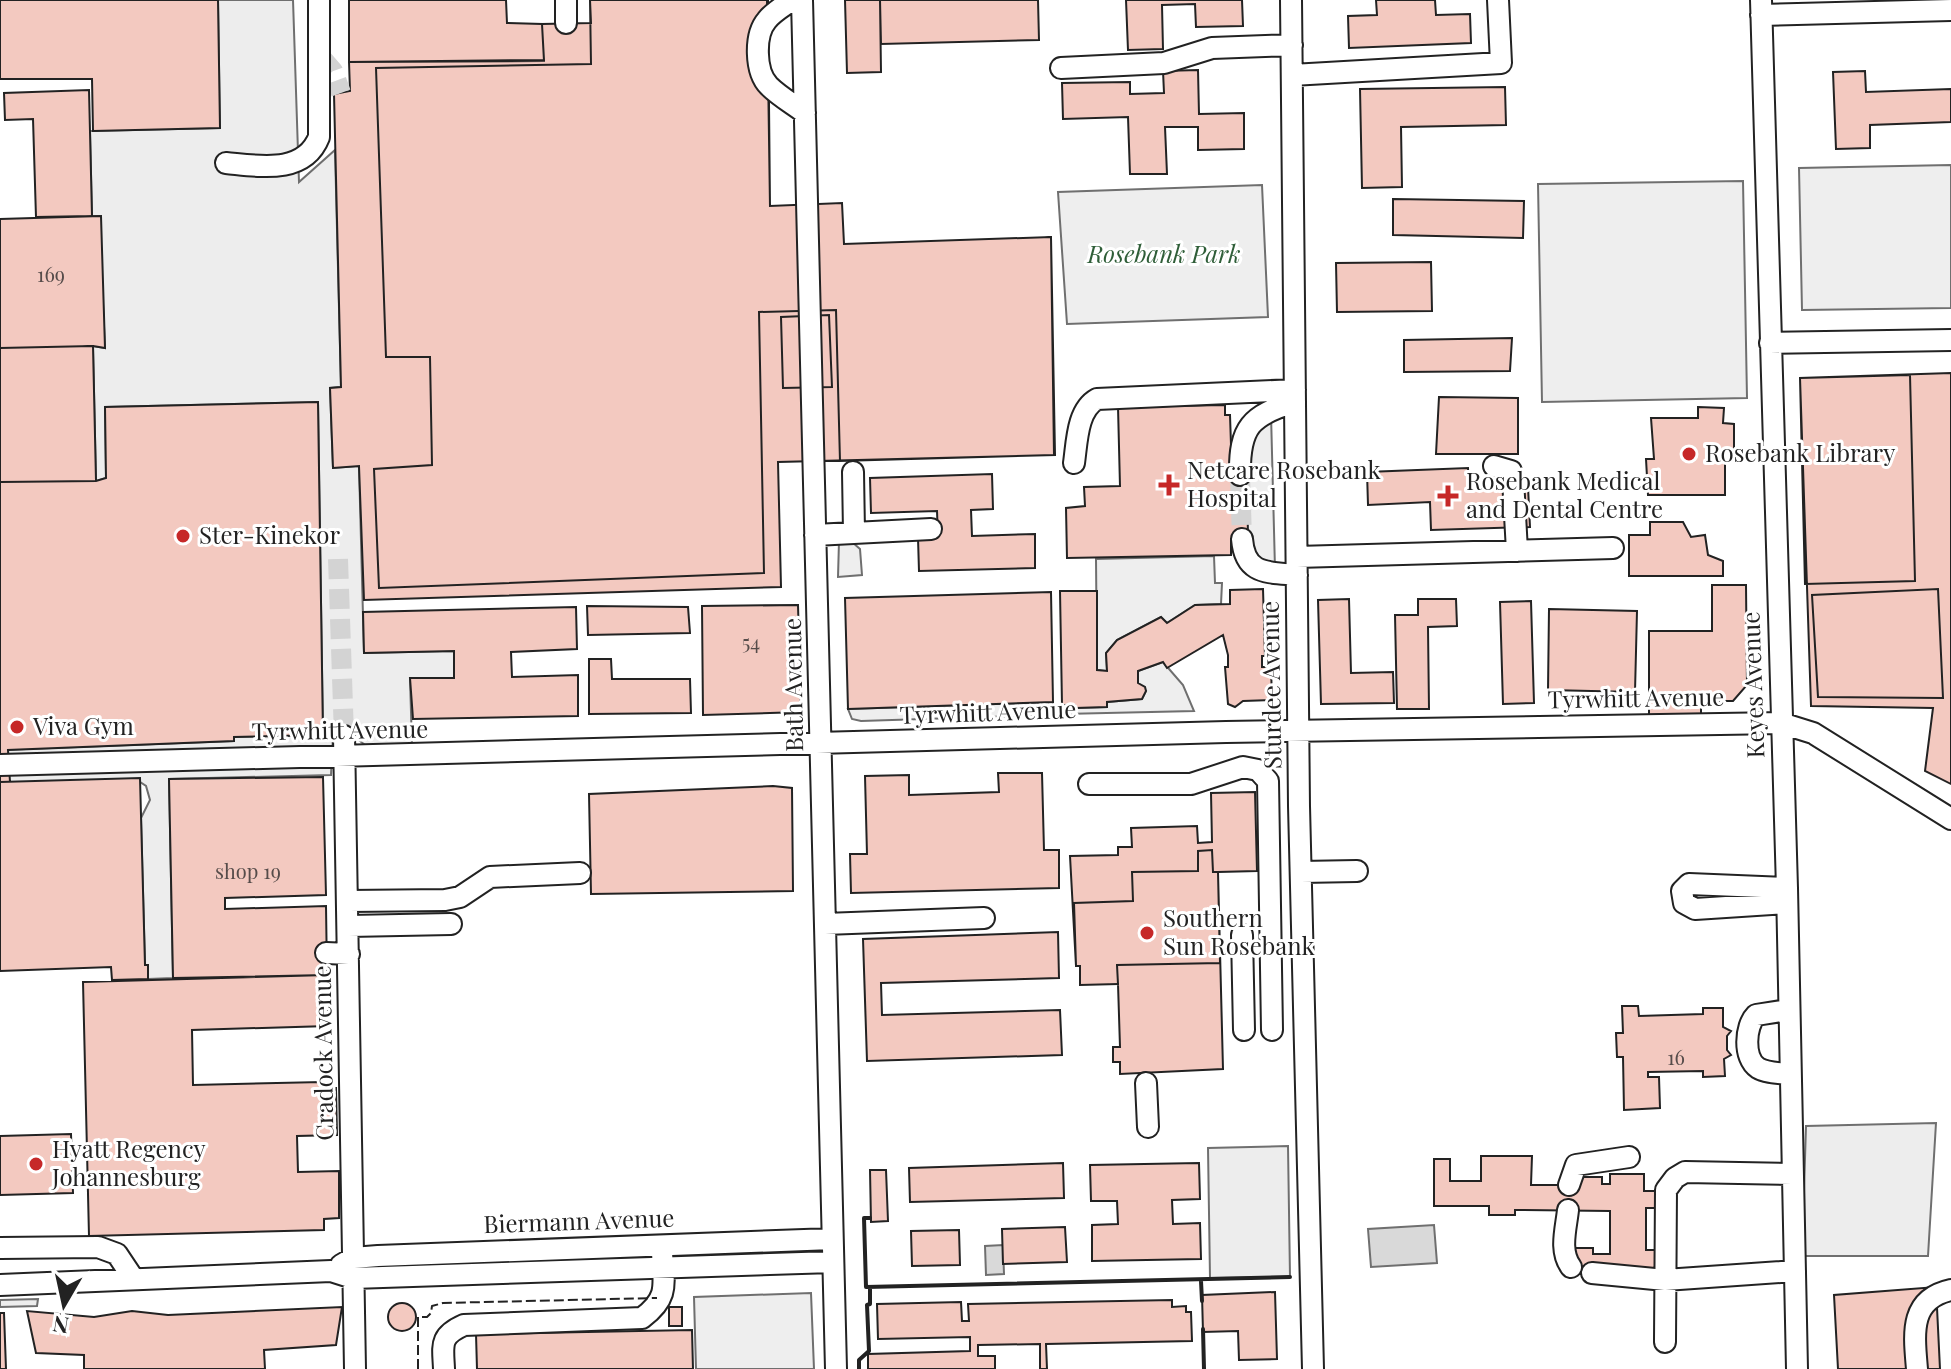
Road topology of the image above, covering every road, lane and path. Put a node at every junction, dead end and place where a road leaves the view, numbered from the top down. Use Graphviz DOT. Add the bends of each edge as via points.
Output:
graph roads {
  1 [pos="319,0"];
  2 [pos="566,0"];
  3 [pos="792,0"];
  4 [pos="802,0"];
  5 [pos="1291,0"];
  6 [pos="1498,0"];
  7 [pos="1823,6"];
  8 [pos="1761,7"];
  9 [pos="1951,10"];
  10 [pos="566,23"];
  11 [pos="1292,45"];
  12 [pos="1061,68"];
  13 [pos="1292,75"];
  14 [pos="805,113"];
  15 [pos="226,163"];
  16 [pos="1951,340"];
  17 [pos="1770,343"];
  18 [pos="1295,396"];
  19 [pos="1074,463"];
  20 [pos="1494,466"];
  21 [pos="853,472"];
  22 [pos="1240,475"];
  23 [pos="931,529"];
  24 [pos="854,532"];
  25 [pos="815,535"];
  26 [pos="1242,539"];
  27 [pos="1613,548"];
  28 [pos="1517,551"];
  29 [pos="1297,566"];
  30 [pos="1781,723"];
  31 [pos="1299,730"];
  32 [pos="344,736"];
  33 [pos="820,743"];
  34 [pos="346,757"];
  35 [pos="0,765"];
  36 [pos="1089,784"];
  37 [pos="1951,819"];
  38 [pos="1357,871"];
  39 [pos="1301,872"];
  40 [pos="580,873"];
  41 [pos="349,901"];
  42 [pos="984,918"];
  43 [pos="451,924"];
  44 [pos="825,924"];
  45 [pos="349,926"];
  46 [pos="1242,935"];
  47 [pos="326,953"];
  48 [pos="349,954"];
  49 [pos="1788,1010"];
  50 [pos="1305,1028"];
  51 [pos="1272,1030"];
  52 [pos="1789,1074"];
  53 [pos="1146,1083"];
  54 [pos="1148,1127"];
  55 [pos="1629,1157"];
  56 [pos="1792,1174"];
  57 [pos="1569,1185"];
  58 [pos="1568,1210"];
  59 [pos="832,1239"];
  60 [pos="576,1247"];
  61 [pos="0,1248"];
  62 [pos="662,1256"];
  63 [pos="833,1262"];
  64 [pos="1571,1267"];
  65 [pos="353,1268"];
  66 [pos="577,1269"];
  67 [pos="1795,1271"];
  68 [pos="1592,1273"];
  69 [pos="133,1278"];
  70 [pos="1665,1280"];
  71 [pos="0,1285"];
  72 [pos="1951,1290"];
  73 [pos="1665,1342"];
  74 [pos="355,1369"];
  75 [pos="444,1369"];
  76 [pos="836,1369"];
  77 [pos="1313,1369"];
  78 [pos="1797,1369"];
  79 [pos="1917,1369"];
  1 -- 15 [label="street" via="315,147 302,159 278,166"];
  2 -- 10 [label="street"];
  3 -- 14 [label="street" via="767,20 759,63 769,86"];
  4 -- 14 [label="street, Bath Avenue"];
  5 -- 11 [label="street, Sturdee Avenue"];
  6 -- 13 [label="street" via="1501,63"];
  7 -- 8 [label="street"];
  7 -- 9 [label="street"];
  8 -- 17 [label="street, Keyes Avenue"];
  11 -- 12 [label="street" via="1212,48 1164,63"];
  11 -- 13 [label="street, Sturdee Avenue"];
  13 -- 18 [label="street, Sturdee Avenue"];
  14 -- 25 [label="street, Bath Avenue"];
  16 -- 17 [label="street"];
  17 -- 30 [label="street, Keyes Avenue"];
  18 -- 19 [label="street" via="1097,399 1083,416"];
  18 -- 22 [label="street" via="1247,428"];
  18 -- 29 [label="street, Sturdee Avenue"];
  20 -- 28 [label="street" via="1511,471"];
  21 -- 24 [label="street"];
  23 -- 24 [label="street"];
  24 -- 25 [label="street"];
  25 -- 33 [label="street, Bath Avenue"];
  26 -- 29 [label="street" via="1246,561 1253,567 1263,571"];
  27 -- 28 [label="street"];
  28 -- 29 [label="street"];
  29 -- 31 [label="street, Sturdee Avenue"];
  30 -- 31 [label="street, Tyrwhitt Avenue"];
  30 -- 37 [label="street, Tyrwhitt Avenue" via="1813,733"];
  30 -- 49 [label="street, Keyes Avenue"];
  31 -- 33 [label="street, Tyrwhitt Avenue"];
  31 -- 39 [label="street, Sturdee Avenue"];
  32 -- 34 [label="street, Cradock Avenue"];
  33 -- 34 [label="street, Tyrwhitt Avenue"];
  33 -- 44 [label="street, Bath Avenue"];
  34 -- 35 [label="street, Tyrwhitt Avenue"];
  34 -- 41 [label="street, Cradock Avenue"];
  36 -- 51 [label="street" via="1191,784 1243,767 1258,770 1268,781"];
  38 -- 39 [label="street"];
  39 -- 50 [label="street, Sturdee Avenue"];
  40 -- 41 [label="street" via="490,877 460,897 445,900"];
  41 -- 45 [label="street, Cradock Avenue"];
  42 -- 44 [label="street"];
  43 -- 45 [label="street"];
  44 -- 59 [label="street, Bath Avenue"];
  45 -- 48 [label="street, Cradock Avenue"];
  46 -- 51 [label="street" via="1238,1031"];
  47 -- 48 [label="street"];
  48 -- 65 [label="street, Cradock Avenue"];
  49 -- 52 [label="street, Keyes Avenue"];
  49 -- 52 [label="street" via="1756,1015 1748,1028 1748,1044 1755,1066"];
  50 -- 51 [label="street"];
  50 -- 77 [label="street, Sturdee Avenue"];
  52 -- 56 [label="street, Keyes Avenue"];
  53 -- 54 [label="street"];
  55 -- 57 [label="street" via="1576,1165"];
  56 -- 67 [label="street, Keyes Avenue"];
  56 -- 70 [label="street" via="1685,1172 1675,1178 1666,1190"];
  58 -- 64 [label="street" via="1564,1245"];
  59 -- 62 [label="street, Biermann Avenue"];
  59 -- 63 [label="street, Bath Avenue"];
  60 -- 62 [label="street, Biermann Avenue"];
  60 -- 65 [label="street, Biermann Avenue"];
  60 -- 66 [label="street"];
  61 -- 69 [label="street" via="98,1247 117,1254"];
  62 -- 63 [label="street, Biermann Avenue"];
  62 -- 66 [label="street, Biermann Avenue"];
  62 -- 75 [label="street" via="662,1298 642,1318 464,1325 443,1342"];
  63 -- 76 [label="street, Bath Avenue"];
  65 -- 66 [label="street, Biermann Avenue"];
  65 -- 69 [label="street, Biermann Avenue"];
  65 -- 74 [label="street, Cradock Avenue"];
  67 -- 70 [label="street"];
  67 -- 78 [label="street, Keyes Avenue"];
  68 -- 70 [label="street"];
  69 -- 71 [label="street, Biermann Avenue"];
  70 -- 73 [label="street"];
  72 -- 79 [label="street" via="1920,1306"];
}
